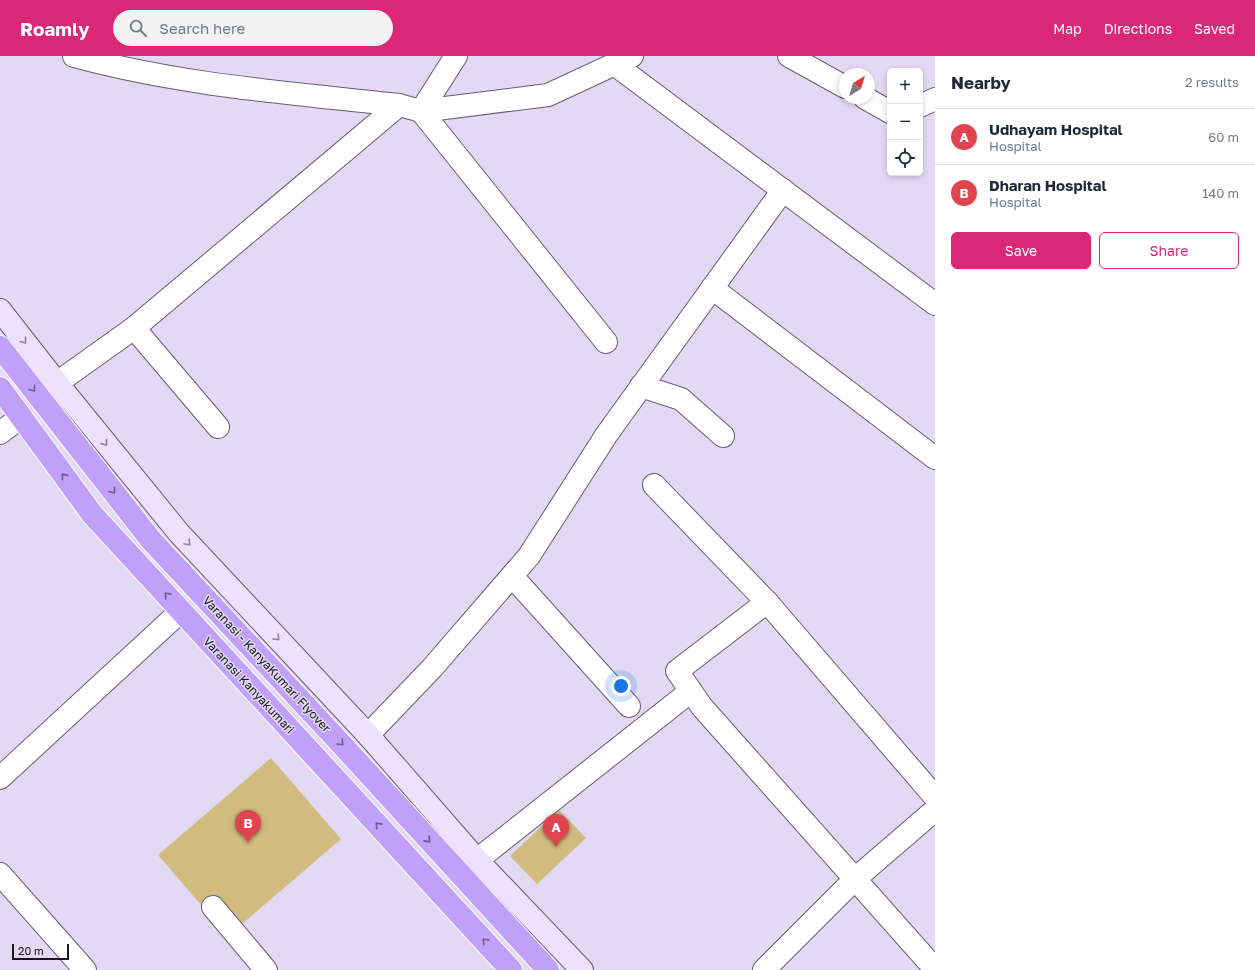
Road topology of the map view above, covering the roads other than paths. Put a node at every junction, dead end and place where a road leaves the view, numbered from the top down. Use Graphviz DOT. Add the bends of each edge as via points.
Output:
graph roads {
  1 [pos="74,56"];
  2 [pos="456,56"];
  3 [pos="789,56"];
  4 [pos="623,60"];
  5 [pos="128,62"];
  6 [pos="839,84"];
  7 [pos="935,99"];
  8 [pos="875,104"];
  9 [pos="398,105"];
  10 [pos="923,105"];
  11 [pos="887,110"];
  12 [pos="421,111"];
  13 [pos="783,190"];
  14 [pos="712,288"];
  15 [pos="935,304"];
  16 [pos="0,310"];
  17 [pos="134,328"];
  18 [pos="606,342"];
  19 [pos="0,347"];
  20 [pos="57,383"];
  21 [pos="641,386"];
  22 [pos="0,388"];
  23 [pos="21,417"];
  24 [pos="218,427"];
  25 [pos="0,433"];
  26 [pos="723,436"];
  27 [pos="935,458"];
  28 [pos="654,485"];
  29 [pos="512,576"];
  30 [pos="767,602"];
  31 [pos="181,611"];
  32 [pos="691,691"];
  33 [pos="629,706"];
  34 [pos="368,735"];
  35 [pos="0,778"];
  36 [pos="935,797"];
  37 [pos="935,810"];
  38 [pos="477,860"];
  39 [pos="0,874"];
  40 [pos="855,879"];
  41 [pos="213,907"];
  42 [pos="935,969"];
  43 [pos="85,970"];
  44 [pos="266,970"];
  45 [pos="511,970"];
  46 [pos="548,970"];
  47 [pos="582,970"];
  48 [pos="764,970"];
  1 -- 5 [label="street"];
  2 -- 12 [label="street"];
  3 -- 6 [label="street"];
  4 -- 12 [label="street" via="548,95"];
  4 -- 13 [label="street"];
  5 -- 9 [label="street" via="203,83"];
  7 -- 10 [label="street"];
  8 -- 11 [label="street"];
  9 -- 12 [label="street"];
  9 -- 17 [label="street"];
  12 -- 18 [label="street"];
  13 -- 14 [label="street"];
  13 -- 15 [label="street"];
  14 -- 21 [label="street"];
  14 -- 27 [label="street"];
  16 -- 20 [label="street, one-way"];
  17 -- 20 [label="street"];
  17 -- 24 [label="street"];
  19 -- 46 [label="highway, Varanasi - KanyaKumari Flyover, one-way" via="151,540"];
  20 -- 34 [label="street, one-way" via="179,533"];
  21 -- 26 [label="street" via="682,399"];
  21 -- 29 [label="street" via="529,556"];
  22 -- 23 [label="highway, Varanasi Kanyakumari"];
  23 -- 25 [label="street"];
  31 -- 23 [label="highway, Varanasi Kanyakumari, one-way" via="92,514"];
  28 -- 30 [label="street"];
  29 -- 33 [label="street"];
  29 -- 34 [label="street" via="433,667"];
  30 -- 32 [label="street" via="677,671"];
  30 -- 36 [label="street"];
  31 -- 35 [label="street"];
  45 -- 31 [label="highway, Varanasi Kanyakumari, one-way"];
  32 -- 38 [label="street"];
  32 -- 40 [label="street" via="702,707"];
  34 -- 38 [label="street"];
  37 -- 40 [label="street"];
  38 -- 47 [label="street"];
  39 -- 43 [label="street"];
  40 -- 42 [label="street"];
  40 -- 48 [label="street"];
  41 -- 44 [label="street"];
}
